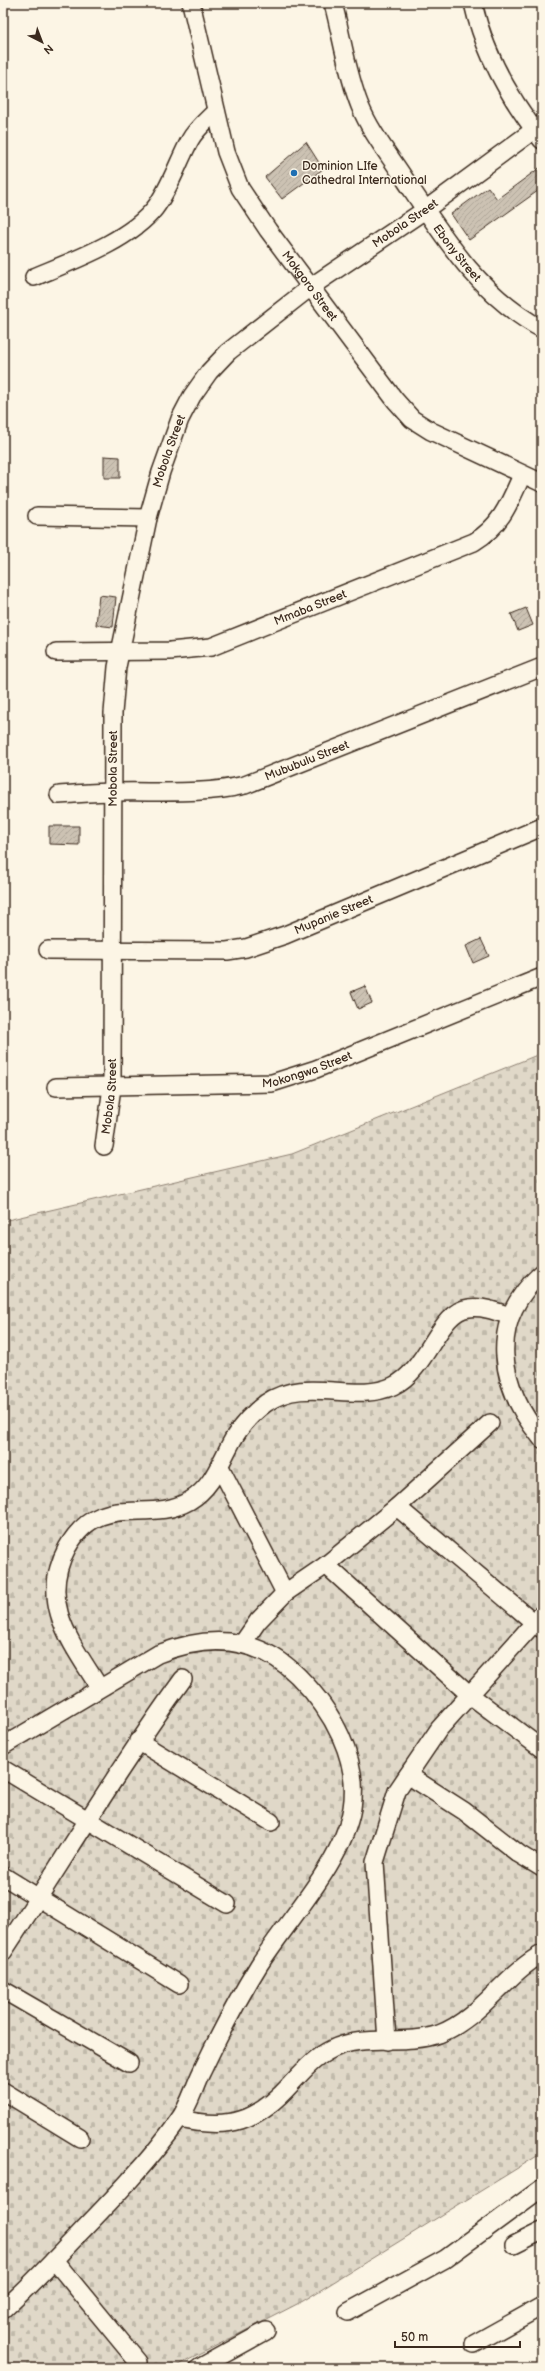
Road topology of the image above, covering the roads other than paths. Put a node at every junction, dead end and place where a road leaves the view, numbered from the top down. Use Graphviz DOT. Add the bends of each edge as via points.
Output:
graph roads {
  1 [pos="191,3"];
  2 [pos="333,3"];
  3 [pos="473,3"];
  4 [pos="216,111"];
  5 [pos="539,131"];
  6 [pos="425,210"];
  7 [pos="34,277"];
  8 [pos="312,286"];
  9 [pos="542,329"];
  10 [pos="522,475"];
  11 [pos="542,483"];
  12 [pos="38,516"];
  13 [pos="148,518"];
  14 [pos="120,651"];
  15 [pos="56,652"];
  16 [pos="542,667"];
  17 [pos="113,792"];
  18 [pos="59,795"];
  19 [pos="542,827"];
  20 [pos="48,950"];
  21 [pos="113,950"];
  22 [pos="542,977"];
  23 [pos="112,1087"];
  24 [pos="56,1088"];
  25 [pos="104,1146"];
  26 [pos="542,1273"];
  27 [pos="510,1316"];
  28 [pos="490,1423"];
  29 [pos="542,1439"];
  30 [pos="220,1466"];
  31 [pos="398,1507"];
  32 [pos="326,1565"];
  33 [pos="285,1593"];
  34 [pos="539,1622"];
  35 [pos="242,1644"];
  36 [pos="183,1679"];
  37 [pos="99,1687"];
  38 [pos="470,1695"];
  39 [pos="138,1741"];
  40 [pos="3,1746"];
  41 [pos="542,1749"];
  42 [pos="3,1768"];
  43 [pos="408,1775"];
  44 [pos="88,1822"];
  45 [pos="271,1822"];
  46 [pos="542,1868"];
  47 [pos="3,1876"];
  48 [pos="38,1898"];
  49 [pos="227,1904"];
  50 [pos="3,1952"];
  51 [pos="542,1954"];
  52 [pos="179,1984"];
  53 [pos="3,1990"];
  54 [pos="387,2041"];
  55 [pos="129,2062"];
  56 [pos="3,2091"];
  57 [pos="180,2120"];
  58 [pos="80,2138"];
  59 [pos="542,2188"];
  60 [pos="542,2231"];
  61 [pos="514,2245"];
  62 [pos="54,2260"];
  63 [pos="542,2306"];
  64 [pos="3,2310"];
  65 [pos="348,2312"];
  66 [pos="266,2331"];
  67 [pos="474,2344"];
  68 [pos="138,2362"];
  69 [pos="198,2368"];
  1 -- 4 [label="street, Mokgoro Street"];
  2 -- 6 [label="street, Ebony Street" via="360,106 370,127"];
  3 -- 5 [label="street" via="492,60"];
  4 -- 7 [label="street" via="190,139 154,209 133,228 95,251"];
  4 -- 8 [label="street, Mokgoro Street" via="226,152 240,188 268,230"];
  5 -- 6 [label="street, Mobola Street"];
  6 -- 8 [label="street, Mobola Street"];
  6 -- 9 [label="street, Ebony Street" via="483,285 521,318"];
  8 -- 10 [label="street, Mokgoro Street" via="395,400 412,419 452,443"];
  8 -- 13 [label="street, Mobola Street" via="228,352 201,384 180,419 170,443"];
  10 -- 11 [label="street, Mokgoro Street"];
  10 -- 14 [label="street, Mmaba Street" via="500,521 488,534 456,550 211,646 170,651"];
  12 -- 13 [label="street"];
  13 -- 14 [label="street, Mobola Street"];
  14 -- 15 [label="street, Mmaba Street"];
  14 -- 17 [label="street, Mobola Street" via="113,713"];
  16 -- 17 [label="street, Mububulu Street" via="245,785 225,790"];
  17 -- 18 [label="street, Mububulu Street"];
  17 -- 21 [label="street, Mobola Street"];
  19 -- 21 [label="street, Mupanie Street" via="285,935 246,948 226,951"];
  20 -- 21 [label="street"];
  21 -- 23 [label="street, Mobola Street"];
  22 -- 23 [label="street, Mokongwa Street" via="292,1079 272,1084"];
  23 -- 24 [label="street, Mokongwa Street"];
  23 -- 25 [label="street, Mobola Street"];
  26 -- 27 [label="street" via="525,1290"];
  27 -- 29 [label="street" via="505,1349 508,1378 522,1412"];
  27 -- 30 [label="street" via="470,1307 453,1314 417,1369 390,1388 369,1392 297,1391 268,1402 251,1415 236,1435"];
  28 -- 31 [label="street"];
  30 -- 33 [label="street"];
  30 -- 37 [label="street" via="207,1485 190,1500 177,1507 120,1511 104,1516 86,1526 68,1547 57,1577 57,1609 63,1626"];
  31 -- 32 [label="street"];
  31 -- 34 [label="street"];
  32 -- 33 [label="street"];
  32 -- 38 [label="street"];
  33 -- 35 [label="street" via="258,1621"];
  34 -- 38 [label="street"];
  35 -- 37 [label="street" via="204,1640 180,1645 158,1654"];
  35 -- 57 [label="street" via="258,1648 278,1659 318,1698 344,1743 351,1764 354,1786 352,1808 346,1831 334,1858 258,1968 205,2064"];
  36 -- 39 [label="street"];
  37 -- 40 [label="street"];
  38 -- 41 [label="street"];
  38 -- 43 [label="street" via="439,1729"];
  39 -- 44 [label="street"];
  39 -- 45 [label="street"];
  42 -- 44 [label="street"];
  43 -- 46 [label="street" via="464,1811 519,1854"];
  43 -- 54 [label="street" via="397,1791 376,1862"];
  44 -- 48 [label="street"];
  44 -- 49 [label="street"];
  47 -- 48 [label="street"];
  48 -- 50 [label="street"];
  48 -- 52 [label="street"];
  51 -- 54 [label="street" via="532,1959 468,2017 452,2028 438,2034"];
  53 -- 55 [label="street"];
  54 -- 57 [label="street" via="348,2043 332,2048 304,2069 271,2105 247,2119 218,2124"];
  56 -- 58 [label="street"];
  57 -- 62 [label="street" via="111,2201"];
  59 -- 65 [label="street" via="445,2258"];
  60 -- 61 [label="street"];
  62 -- 64 [label="street"];
  62 -- 68 [label="street"];
  63 -- 67 [label="street"];
  66 -- 69 [label="street"];
}
